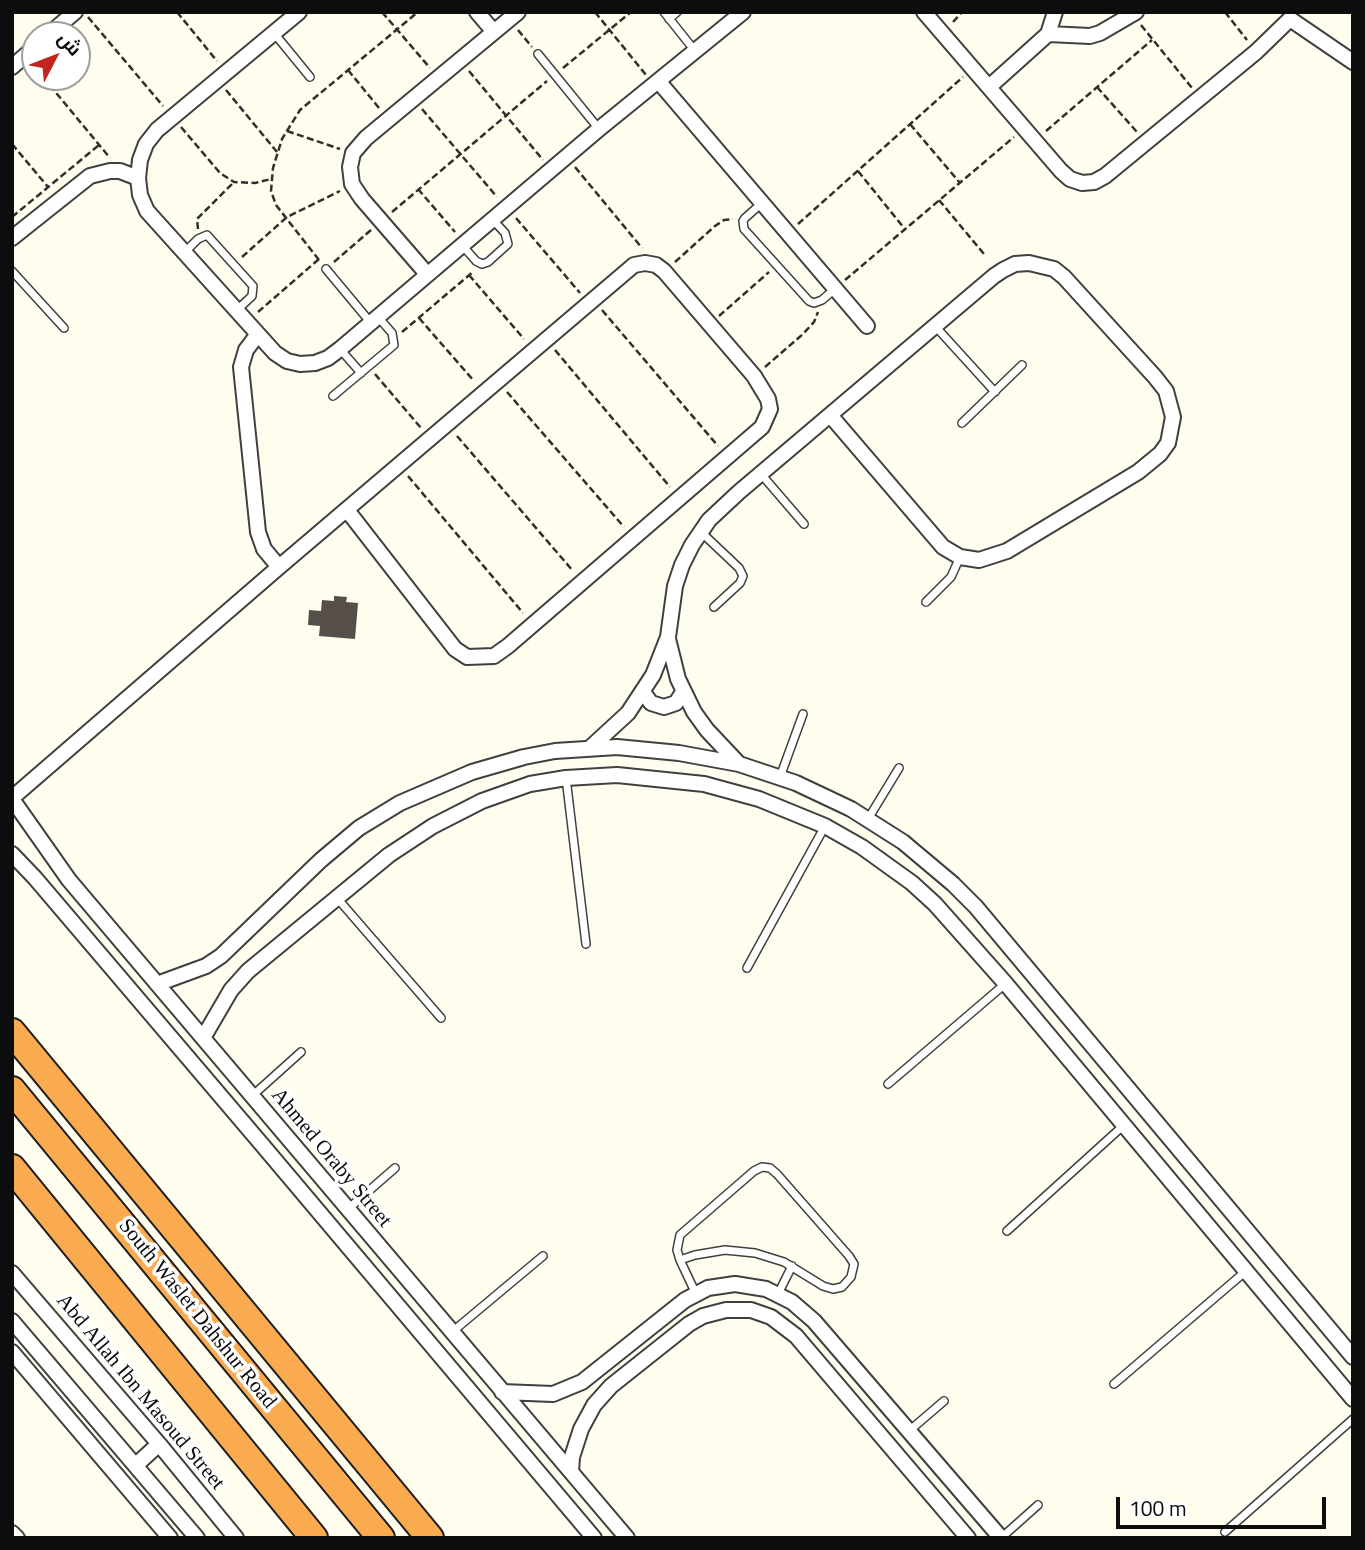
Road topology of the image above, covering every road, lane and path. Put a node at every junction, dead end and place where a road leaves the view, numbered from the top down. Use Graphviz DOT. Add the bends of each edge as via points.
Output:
graph roads {
  1 [pos="75,12"];
  2 [pos="177,12"];
  3 [pos="299,12"];
  4 [pos="382,12"];
  5 [pos="418,12"];
  6 [pos="477,12"];
  7 [pos="595,12"];
  8 [pos="631,12"];
  9 [pos="664,12"];
  10 [pos="677,12"];
  11 [pos="743,12"];
  12 [pos="924,12"];
  13 [pos="1055,12"];
  14 [pos="1225,12"];
  15 [pos="1134,13"];
  16 [pos="1292,15"];
  17 [pos="514,16"];
  18 [pos="60,17"];
  19 [pos="670,19"];
  20 [pos="397,29"];
  21 [pos="610,30"];
  22 [pos="494,32"];
  23 [pos="274,33"];
  24 [pos="1048,34"];
  25 [pos="1152,40"];
  26 [pos="696,51"];
  27 [pos="1256,52"];
  28 [pos="538,54"];
  29 [pos="460,60"];
  30 [pos="1353,62"];
  31 [pos="973,69"];
  32 [pos="348,71"];
  33 [pos="555,75"];
  34 [pos="222,76"];
  35 [pos="310,77"];
  36 [pos="439,78"];
  37 [pos="657,83"];
  38 [pos="989,87"];
  39 [pos="1097,87"];
  40 [pos="55,91"];
  41 [pos="1200,98"];
  42 [pos="506,116"];
  43 [pos="388,119"];
  44 [pos="910,124"];
  45 [pos="1024,128"];
  46 [pos="599,129"];
  47 [pos="287,131"];
  48 [pos="1035,140"];
  49 [pos="1146,142"];
  50 [pos="12,144"];
  51 [pos="99,145"];
  52 [pos="277,152"];
  53 [pos="353,153"];
  54 [pos="566,156"];
  55 [pos="551,169"];
  56 [pos="120,171"];
  57 [pos="858,171"];
  58 [pos="138,178"];
  59 [pos="234,182"];
  60 [pos="960,183"];
  61 [pos="352,184"];
  62 [pos="48,187"];
  63 [pos="418,189"];
  64 [pos="939,201"];
  65 [pos="762,203"];
  66 [pos="12,217"];
  67 [pos="287,218"];
  68 [pos="492,219"];
  69 [pos="381,221"];
  70 [pos="743,221"];
  71 [pos="905,229"];
  72 [pos="788,233"];
  73 [pos="203,236"];
  74 [pos="12,238"];
  75 [pos="463,244"];
  76 [pos="184,253"];
  77 [pos="984,254"];
  78 [pos="319,260"];
  79 [pos="482,264"];
  80 [pos="234,265"];
  81 [pos="777,266"];
  82 [pos="660,268"];
  83 [pos="326,269"];
  84 [pos="12,271"];
  85 [pos="427,274"];
  86 [pos="469,275"];
  87 [pos="836,288"];
  88 [pos="593,300"];
  89 [pos="818,302"];
  90 [pos="236,310"];
  91 [pos="419,317"];
  92 [pos="374,320"];
  93 [pos="247,322"];
  94 [pos="710,324"];
  95 [pos="867,326"];
  96 [pos="935,326"];
  97 [pos="64,328"];
  98 [pos="258,334"];
  99 [pos="394,339"];
  100 [pos="546,340"];
  101 [pos="340,349"];
  102 [pos="534,350"];
  103 [pos="1022,365"];
  104 [pos="369,366"];
  105 [pos="361,373"];
  106 [pos="754,376"];
  107 [pos="498,382"];
  108 [pos="995,392"];
  109 [pos="484,393"];
  110 [pos="333,396"];
  111 [pos="830,415"];
  112 [pos="962,424"];
  113 [pos="448,425"];
  114 [pos="431,439"];
  115 [pos="727,457"];
  116 [pos="399,466"];
  117 [pos="760,473"];
  118 [pos="679,499"];
  119 [pos="347,510"];
  120 [pos="804,524"];
  121 [pos="701,532"];
  122 [pos="634,539"];
  123 [pos="960,556"];
  124 [pos="279,567"];
  125 [pos="583,582"];
  126 [pos="926,602"];
  127 [pos="714,607"];
  128 [pos="533,625"];
  129 [pos="668,637"];
  130 [pos="643,692"];
  131 [pos="683,692"];
  132 [pos="803,714"];
  133 [pos="590,748"];
  134 [pos="739,764"];
  135 [pos="899,768"];
  136 [pos="780,777"];
  137 [pos="566,778"];
  138 [pos="12,799"];
  139 [pos="869,819"];
  140 [pos="825,826"];
  141 [pos="12,854"];
  142 [pos="337,898"];
  143 [pos="586,944"];
  144 [pos="747,968"];
  145 [pos="157,984"];
  146 [pos="1006,984"];
  147 [pos="1050,995"];
  148 [pos="1029,1011"];
  149 [pos="441,1018"];
  150 [pos="12,1032"];
  151 [pos="203,1038"];
  152 [pos="301,1052"];
  153 [pos="888,1084"];
  154 [pos="12,1090"];
  155 [pos="252,1096"];
  156 [pos="1124,1125"];
  157 [pos="282,1132"];
  158 [pos="264,1147"];
  159 [pos="12,1168"];
  160 [pos="395,1168"];
  161 [pos="347,1210"];
  162 [pos="1007,1231"];
  163 [pos="542,1256"];
  164 [pos="680,1260"];
  165 [pos="792,1266"];
  166 [pos="1246,1271"];
  167 [pos="12,1273"];
  168 [pos="696,1294"];
  169 [pos="778,1294"];
  170 [pos="1320,1317"];
  171 [pos="15,1328"];
  172 [pos="452,1333"];
  173 [pos="1299,1335"];
  174 [pos="12,1352"];
  175 [pos="1353,1357"];
  176 [pos="1114,1384"];
  177 [pos="502,1392"];
  178 [pos="1353,1399"];
  179 [pos="944,1401"];
  180 [pos="1353,1419"];
  181 [pos="909,1431"];
  182 [pos="159,1444"];
  183 [pos="135,1465"];
  184 [pos="571,1472"];
  185 [pos="1038,1505"];
  186 [pos="1224,1532"];
  187 [pos="12,1533"];
  188 [pos="17,1538"];
  189 [pos="170,1538"];
  190 [pos="197,1538"];
  191 [pos="236,1538"];
  192 [pos="314,1538"];
  193 [pos="381,1538"];
  194 [pos="430,1538"];
  195 [pos="594,1538"];
  196 [pos="627,1538"];
  197 [pos="968,1538"];
  198 [pos="1001,1538"];
  1 -- 18 [label="street"];
  2 -- 34 [label="path"];
  3 -- 23 [label="street"];
  4 -- 20 [label="path"];
  5 -- 20 [label="path"];
  6 -- 22 [label="street"];
  7 -- 21 [label="path"];
  8 -- 21 [label="path"];
  9 -- 19 [label="lane"];
  10 -- 19 [label="lane"];
  11 -- 26 [label="street"];
  12 -- 31 [label="street"];
  13 -- 24 [label="street"];
  14 -- 27 [label="path"];
  15 -- 24 [label="street" via="1090,36"];
  15 -- 25 [label="path"];
  16 -- 27 [label="street"];
  16 -- 30 [label="street"];
  17 -- 22 [label="street"];
  17 -- 28 [label="path"];
  19 -- 26 [label="lane"];
  20 -- 32 [label="path"];
  20 -- 36 [label="path"];
  21 -- 33 [label="path"];
  21 -- 37 [label="path"];
  22 -- 29 [label="street"];
  23 -- 34 [label="street"];
  23 -- 35 [label="lane"];
  24 -- 38 [label="street"];
  25 -- 39 [label="path"];
  25 -- 41 [label="path"];
  26 -- 37 [label="street"];
  27 -- 41 [label="street"];
  28 -- 33 [label="lane"];
  29 -- 36 [label="street"];
  29 -- 42 [label="path"];
  31 -- 38 [label="street"];
  31 -- 44 [label="path"];
  32 -- 43 [label="path"];
  32 -- 47 [label="path" via="300,110"];
  33 -- 42 [label="path"];
  33 -- 46 [label="lane"];
  34 -- 52 [label="path"];
  34 -- 58 [label="street" via="156,130 140,160"];
  36 -- 43 [label="street"];
  37 -- 46 [label="street"];
  37 -- 65 [label="street"];
  38 -- 45 [label="street"];
  39 -- 48 [label="path"];
  39 -- 49 [label="path"];
  40 -- 51 [label="path"];
  41 -- 49 [label="street"];
  42 -- 55 [label="path"];
  42 -- 63 [label="path"];
  43 -- 53 [label="street"];
  44 -- 57 [label="path"];
  44 -- 60 [label="path"];
  45 -- 48 [label="street"];
  45 -- 60 [label="path"];
  46 -- 54 [label="street"];
  47 -- 52 [label="path"];
  47 -- 53 [label="path"];
  48 -- 49 [label="street" via="1061,171 1082,183 1105,176"];
  50 -- 62 [label="path"];
  51 -- 56 [label="path"];
  51 -- 62 [label="path"];
  52 -- 67 [label="path" via="271,191"];
  53 -- 61 [label="street"];
  54 -- 55 [label="street"];
  54 -- 82 [label="path"];
  55 -- 68 [label="street"];
  56 -- 58 [label="street"];
  56 -- 74 [label="street" via="90,176"];
  57 -- 71 [label="path"];
  57 -- 72 [label="path"];
  58 -- 76 [label="street" via="147,211"];
  59 -- 73 [label="path" via="197,219"];
  60 -- 64 [label="path"];
  61 -- 67 [label="path"];
  61 -- 69 [label="street"];
  62 -- 66 [label="path"];
  63 -- 69 [label="path"];
  63 -- 75 [label="path"];
  64 -- 71 [label="path"];
  64 -- 77 [label="path"];
  65 -- 70 [label="lane"];
  65 -- 72 [label="street"];
  67 -- 78 [label="path"];
  67 -- 80 [label="path"];
  68 -- 75 [label="street"];
  68 -- 79 [label="lane" via="508,244"];
  69 -- 83 [label="path"];
  69 -- 85 [label="street"];
  70 -- 81 [label="lane" via="744,229"];
  70 -- 82 [label="path" via="724,220"];
  71 -- 87 [label="path"];
  72 -- 87 [label="street"];
  73 -- 76 [label="lane"];
  73 -- 80 [label="lane"];
  75 -- 79 [label="lane"];
  75 -- 85 [label="street"];
  76 -- 90 [label="street"];
  78 -- 83 [label="path"];
  78 -- 93 [label="path"];
  79 -- 86 [label="path"];
  80 -- 90 [label="lane" via="254,291"];
  81 -- 89 [label="lane" via="809,301"];
  81 -- 94 [label="path"];
  82 -- 88 [label="street" via="634,265"];
  82 -- 94 [label="street"];
  83 -- 92 [label="lane"];
  84 -- 97 [label="lane"];
  85 -- 92 [label="street"];
  86 -- 91 [label="path"];
  86 -- 102 [label="path"];
  87 -- 89 [label="lane"];
  87 -- 95 [label="street"];
  88 -- 100 [label="street"];
  88 -- 115 [label="path"];
  89 -- 106 [label="path" via="814,322"];
  90 -- 93 [label="street"];
  91 -- 99 [label="path"];
  91 -- 109 [label="path"];
  92 -- 99 [label="lane"];
  92 -- 101 [label="street"];
  93 -- 98 [label="street"];
  94 -- 106 [label="street"];
  96 -- 108 [label="lane"];
  96 -- 111 [label="street"];
  96 -- 123 [label="street" via="1003,270 1028,262 1042,264 1074,286 1155,377 1166,391 1174,417 1168,443 1138,472 1007,551 979,560"];
  98 -- 101 [label="street" via="275,353 300,364 315,363"];
  98 -- 124 [label="street" via="241,367 258,532 264,550"];
  99 -- 104 [label="lane" via="394,345"];
  100 -- 102 [label="street"];
  100 -- 118 [label="path"];
  101 -- 105 [label="lane"];
  102 -- 107 [label="street"];
  103 -- 108 [label="lane"];
  104 -- 105 [label="lane"];
  104 -- 114 [label="path"];
  105 -- 110 [label="lane"];
  106 -- 115 [label="street" via="768,399 767,419"];
  107 -- 109 [label="street"];
  107 -- 122 [label="path"];
  108 -- 112 [label="lane"];
  109 -- 113 [label="street"];
  111 -- 117 [label="street"];
  111 -- 123 [label="street" via="943,547"];
  113 -- 114 [label="street"];
  113 -- 125 [label="path"];
  114 -- 116 [label="street"];
  115 -- 118 [label="street"];
  116 -- 119 [label="street"];
  116 -- 128 [label="path"];
  117 -- 120 [label="lane"];
  117 -- 121 [label="street" via="722,506"];
  118 -- 122 [label="street"];
  119 -- 124 [label="street"];
  119 -- 128 [label="street" via="455,649 467,657 494,656"];
  121 -- 127 [label="lane" via="743,576"];
  121 -- 129 [label="street" via="675,586"];
  122 -- 125 [label="street"];
  123 -- 126 [label="lane" via="951,577"];
  124 -- 138 [label="street"];
  125 -- 128 [label="street"];
  129 -- 130 [label="street"];
  129 -- 131 [label="street"];
  130 -- 131 [label="street" via="651,703 664,707 676,702"];
  130 -- 133 [label="street" via="628,713"];
  131 -- 134 [label="street" via="707,730"];
  132 -- 136 [label="lane"];
  133 -- 134 [label="street" via="649,749"];
  133 -- 145 [label="street" via="497,764 400,803 341,843 214,961"];
  134 -- 136 [label="street"];
  135 -- 139 [label="lane"];
  136 -- 139 [label="street"];
  137 -- 140 [label="street" via="617,775 704,784 759,799"];
  137 -- 142 [label="street" via="530,784 457,813 389,855"];
  137 -- 143 [label="lane"];
  138 -- 145 [label="street, Ahmed Oraby Street" via="62,872"];
  139 -- 147 [label="street" via="953,884"];
  140 -- 144 [label="lane"];
  140 -- 146 [label="street" via="871,853 919,890"];
  141 -- 158 [label="street"];
  142 -- 149 [label="lane"];
  142 -- 151 [label="street" via="238,981"];
  145 -- 151 [label="street, Ahmed Oraby Street"];
  146 -- 148 [label="street"];
  146 -- 153 [label="lane"];
  147 -- 148 [label="street"];
  147 -- 170 [label="street"];
  148 -- 156 [label="street"];
  150 -- 194 [label="highway"];
  151 -- 155 [label="street, Ahmed Oraby Street"];
  152 -- 155 [label="lane"];
  154 -- 193 [label="highway, South Waslet Dahshur Road"];
  155 -- 157 [label="street, Ahmed Oraby Street"];
  156 -- 162 [label="lane"];
  156 -- 166 [label="street"];
  157 -- 158 [label="street"];
  157 -- 161 [label="street, Ahmed Oraby Street"];
  158 -- 195 [label="street"];
  159 -- 192 [label="highway"];
  160 -- 161 [label="lane"];
  161 -- 172 [label="street, Ahmed Oraby Street"];
  163 -- 172 [label="lane"];
  164 -- 165 [label="lane" via="709,1252 740,1251 770,1256"];
  164 -- 165 [label="lane" via="677,1245 683,1231 754,1171 766,1167 840,1246 854,1269 842,1287 833,1289"];
  164 -- 168 [label="lane"];
  165 -- 169 [label="lane"];
  166 -- 173 [label="street"];
  166 -- 176 [label="lane"];
  167 -- 182 [label="street, Abd Allah Ibn Masoud Street"];
  168 -- 169 [label="street" via="735,1284"];
  168 -- 177 [label="street" via="582,1382 553,1394"];
  169 -- 181 [label="street" via="803,1310"];
  170 -- 173 [label="street"];
  170 -- 175 [label="street"];
  171 -- 183 [label="street"];
  172 -- 177 [label="street, Ahmed Oraby Street"];
  173 -- 178 [label="street"];
  174 -- 189 [label="street"];
  177 -- 184 [label="street, Ahmed Oraby Street"];
  179 -- 181 [label="lane"];
  180 -- 186 [label="lane"];
  181 -- 198 [label="street"];
  182 -- 183 [label="street"];
  182 -- 191 [label="street, Abd Allah Ibn Masoud Street"];
  183 -- 190 [label="street"];
  184 -- 196 [label="street, Ahmed Oraby Street"];
  184 -- 197 [label="street" via="580,1429 611,1386 703,1316 751,1310 771,1317 796,1336"];
  185 -- 198 [label="lane"];
  187 -- 188 [label="street"];
}
